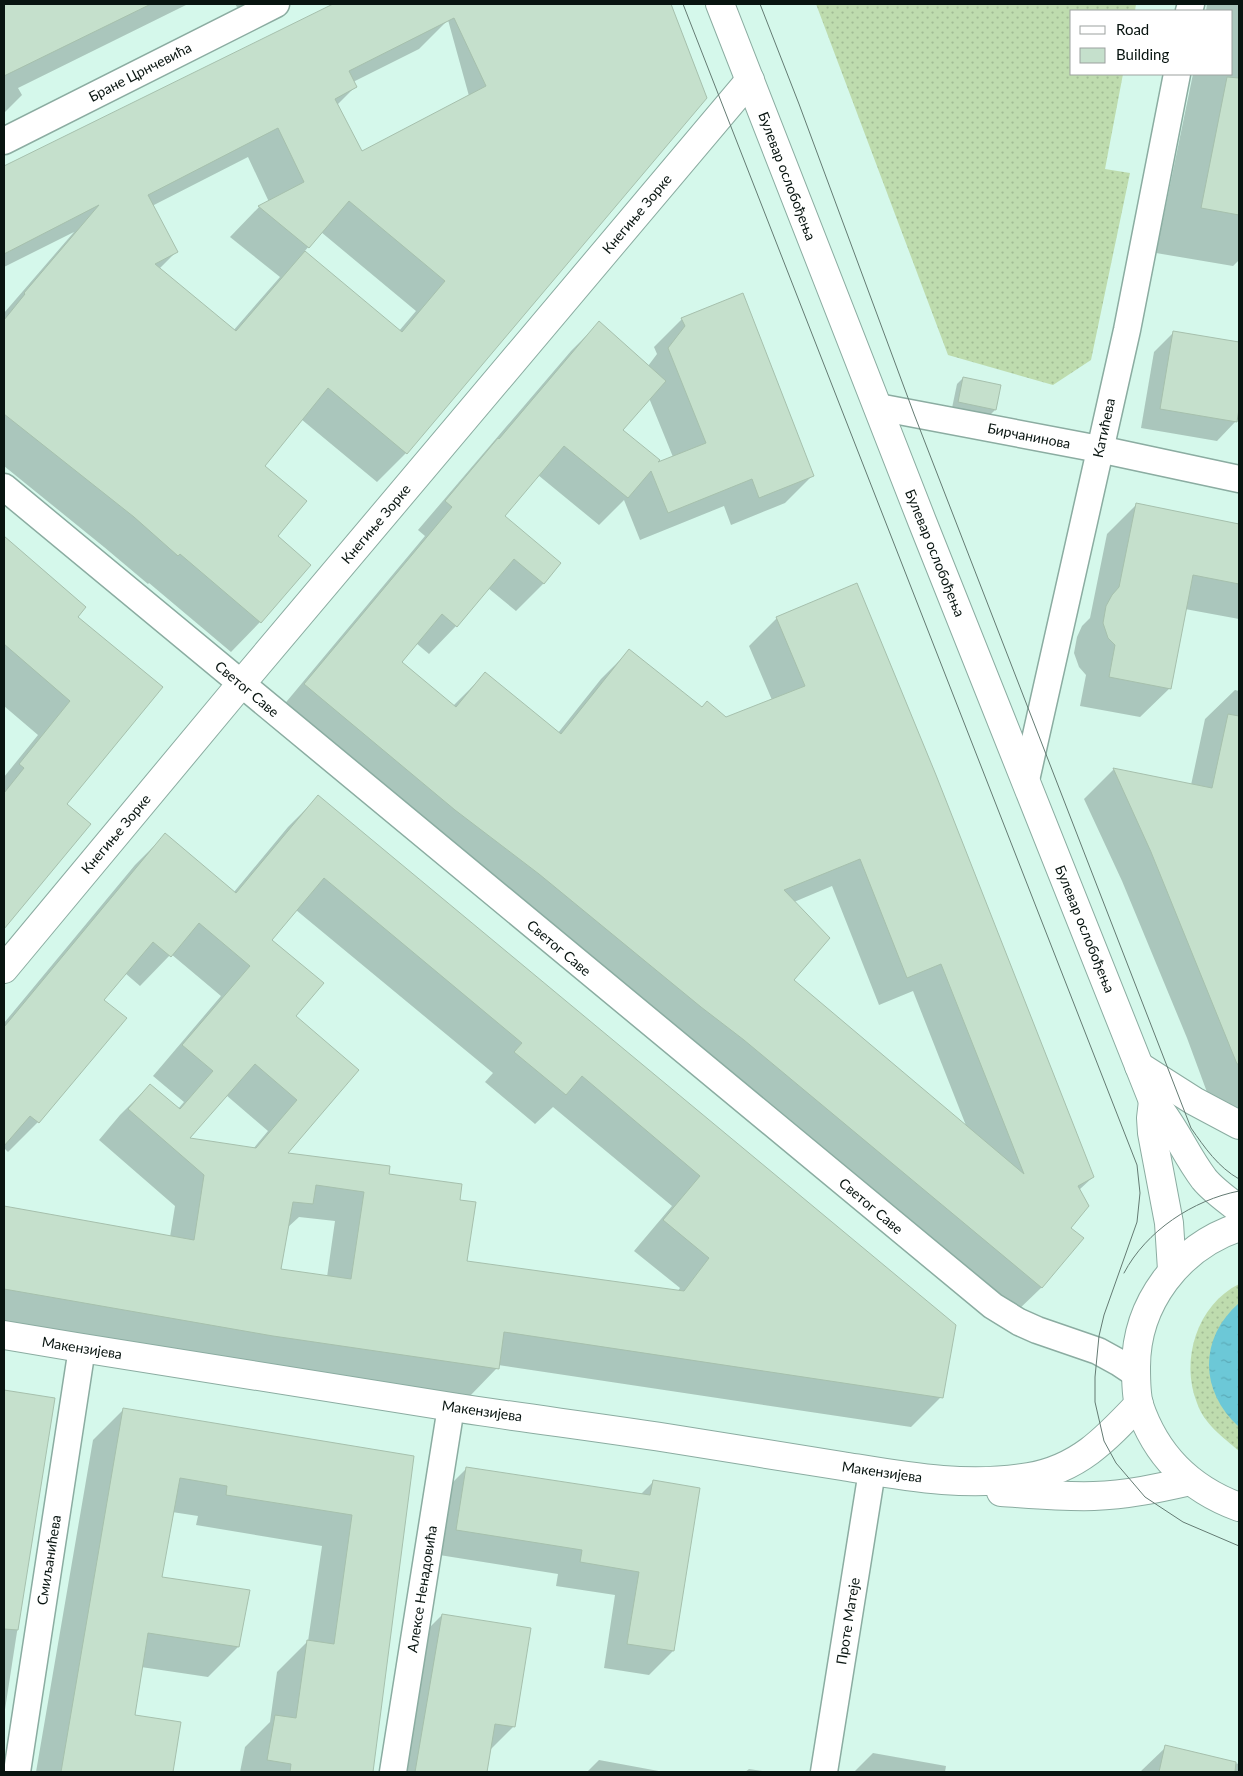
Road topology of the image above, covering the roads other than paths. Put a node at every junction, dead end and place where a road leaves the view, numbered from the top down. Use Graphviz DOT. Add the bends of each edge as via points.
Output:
graph roads {
  1 [pos="276,4"];
  2 [pos="720,4"];
  3 [pos="1177,75"];
  4 [pos="750,80"];
  5 [pos="4,141"];
  6 [pos="878,408"];
  7 [pos="1099,450"];
  8 [pos="1239,478"];
  9 [pos="4,487"];
  10 [pos="241,684"];
  11 [pos="1026,780"];
  12 [pos="4,969"];
  13 [pos="1139,1066"];
  14 [pos="1153,1101"];
  15 [pos="1239,1125"];
  16 [pos="1239,1209"];
  17 [pos="1239,1227"];
  18 [pos="1172,1270"];
  19 [pos="4,1335"];
  20 [pos="82,1348"];
  21 [pos="1136,1374"];
  22 [pos="1139,1404"];
  23 [pos="451,1407"];
  24 [pos="872,1471"];
  25 [pos="1190,1481"];
  26 [pos="960,1482"];
  27 [pos="1239,1507"];
  28 [pos="17,1772"];
  29 [pos="393,1772"];
  30 [pos="824,1772"];
  1 -- 5 [label="street, Бране Црнчевића"];
  2 -- 4 [label="main road, Булевар ослобођења"];
  3 -- 7 [label="street, Катићева"];
  4 -- 6 [label="main road, Булевар ослобођења"];
  4 -- 10 [label="main road, Кнегиње Зорке"];
  6 -- 7 [label="street, Бирчанинова"];
  6 -- 11 [label="main road, Булевар ослобођења"];
  7 -- 8 [label="street, Бирчанинова"];
  7 -- 11 [label="street, Катићева"];
  9 -- 10 [label="street, Светог Саве"];
  10 -- 12 [label="main road, Кнегиње Зорке"];
  10 -- 21 [label="street, Светог Саве" via="992,1306 1037,1330 1098,1351"];
  11 -- 13 [label="main road, Булевар ослобођења"];
  13 -- 14 [label="main road, Булевар ослобођења"];
  13 -- 15 [label="main road"];
  14 -- 16 [label="main road, Булевар ослобођења" via="1205,1180"];
  14 -- 18 [label="main road, Булевар ослобођења" via="1152,1133 1169,1222"];
  17 -- 18 [label="main road" via="1205,1243"];
  18 -- 21 [label="main road" via="1144,1318 1137,1346"];
  19 -- 20 [label="main road, Макензијева"];
  20 -- 23 [label="main road, Макензијева"];
  20 -- 28 [label="street, Смиљанићева"];
  21 -- 22 [label="main road"];
  22 -- 25 [label="main road" via="1156,1442"];
  22 -- 26 [label="main road, Макензијева" via="1104,1441 1062,1468 1030,1477"];
  23 -- 24 [label="main road, Макензијева"];
  23 -- 29 [label="street, Алексе Ненадовића"];
  24 -- 26 [label="main road, Макензијева"];
  24 -- 30 [label="street, Проте Матеје"];
  25 -- 26 [label="main road, Макензијева" via="1140,1492 1096,1496 1045,1496 996,1491"];
  25 -- 27 [label="main road" via="1207,1493"];
}
